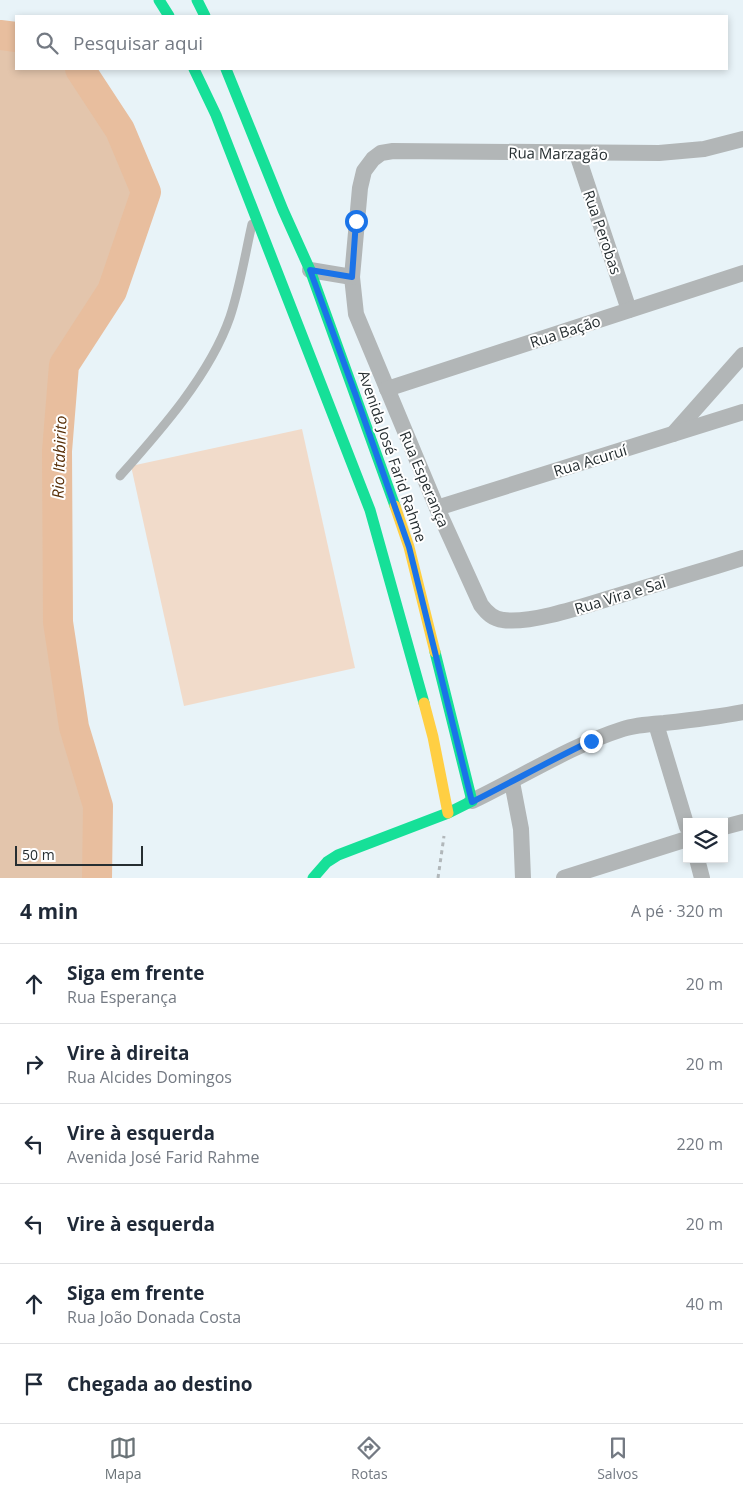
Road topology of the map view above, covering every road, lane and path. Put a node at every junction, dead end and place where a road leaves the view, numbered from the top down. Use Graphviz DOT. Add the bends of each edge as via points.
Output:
graph roads {
  1 [pos="159,0"];
  2 [pos="197,0"];
  3 [pos="168,15"];
  4 [pos="204,15"];
  5 [pos="194,70"];
  6 [pos="226,70"];
  7 [pos="743,139"];
  8 [pos="577,154"];
  9 [pos="373,159"];
  10 [pos="254,212"];
  11 [pos="310,270"];
  12 [pos="743,273"];
  13 [pos="352,277"];
  14 [pos="629,310"];
  15 [pos="743,355"];
  16 [pos="387,389"];
  17 [pos="743,412"];
  18 [pos="673,434"];
  19 [pos="120,476"];
  20 [pos="437,508"];
  21 [pos="743,558"];
  22 [pos="495,618"];
  23 [pos="743,712"];
  24 [pos="656,724"];
  25 [pos="512,782"];
  26 [pos="472,802"];
  27 [pos="448,813"];
  28 [pos="684,818"];
  29 [pos="743,822"];
  30 [pos="728,826"];
  31 [pos="683,840"];
  32 [pos="697,863"];
  33 [pos="314,878"];
  34 [pos="438,878"];
  35 [pos="523,878"];
  36 [pos="564,878"];
  37 [pos="702,878"];
  1 -- 3 [label="street"];
  2 -- 4 [label="street"];
  5 -- 10 [label="street"];
  6 -- 11 [label="street, Avenida José Farid Rahme"];
  7 -- 8 [label="street, Rua Marzagão" via="681,152"];
  8 -- 9 [label="street, Rua Marzagão" via="393,151 381,153"];
  8 -- 14 [label="street, Rua Perobas"];
  9 -- 13 [label="street, Rua Esperança" via="364,171 360,188"];
  10 -- 19 [label="lane" via="229,319 209,361 184,400"];
  10 -- 27 [label="street" via="370,510 433,737"];
  11 -- 13 [label="street"];
  11 -- 26 [label="street, Avenida José Farid Rahme" via="409,547"];
  12 -- 14 [label="street, Rua Bação"];
  13 -- 16 [label="street, Rua Esperança" via="356,314"];
  14 -- 16 [label="street, Rua Bação"];
  15 -- 18 [label="street"];
  16 -- 20 [label="street, Rua Esperança"];
  17 -- 18 [label="street, Rua Acuruí"];
  18 -- 20 [label="street, Rua Acuruí"];
  20 -- 22 [label="street, Rua Esperança" via="481,606"];
  21 -- 22 [label="street, Rua Vira e Sai" via="572,610 528,619"];
  23 -- 24 [label="street"];
  24 -- 25 [label="street" via="625,728 591,741"];
  24 -- 28 [label="street"];
  25 -- 26 [label="street"];
  25 -- 35 [label="street" via="521,829"];
  26 -- 27 [label="street"];
  27 -- 33 [label="street" via="338,855 327,862"];
  27 -- 34 [label="path"];
  29 -- 30 [label="street"];
  31 -- 36 [label="street"];
  32 -- 37 [label="street"];
}
